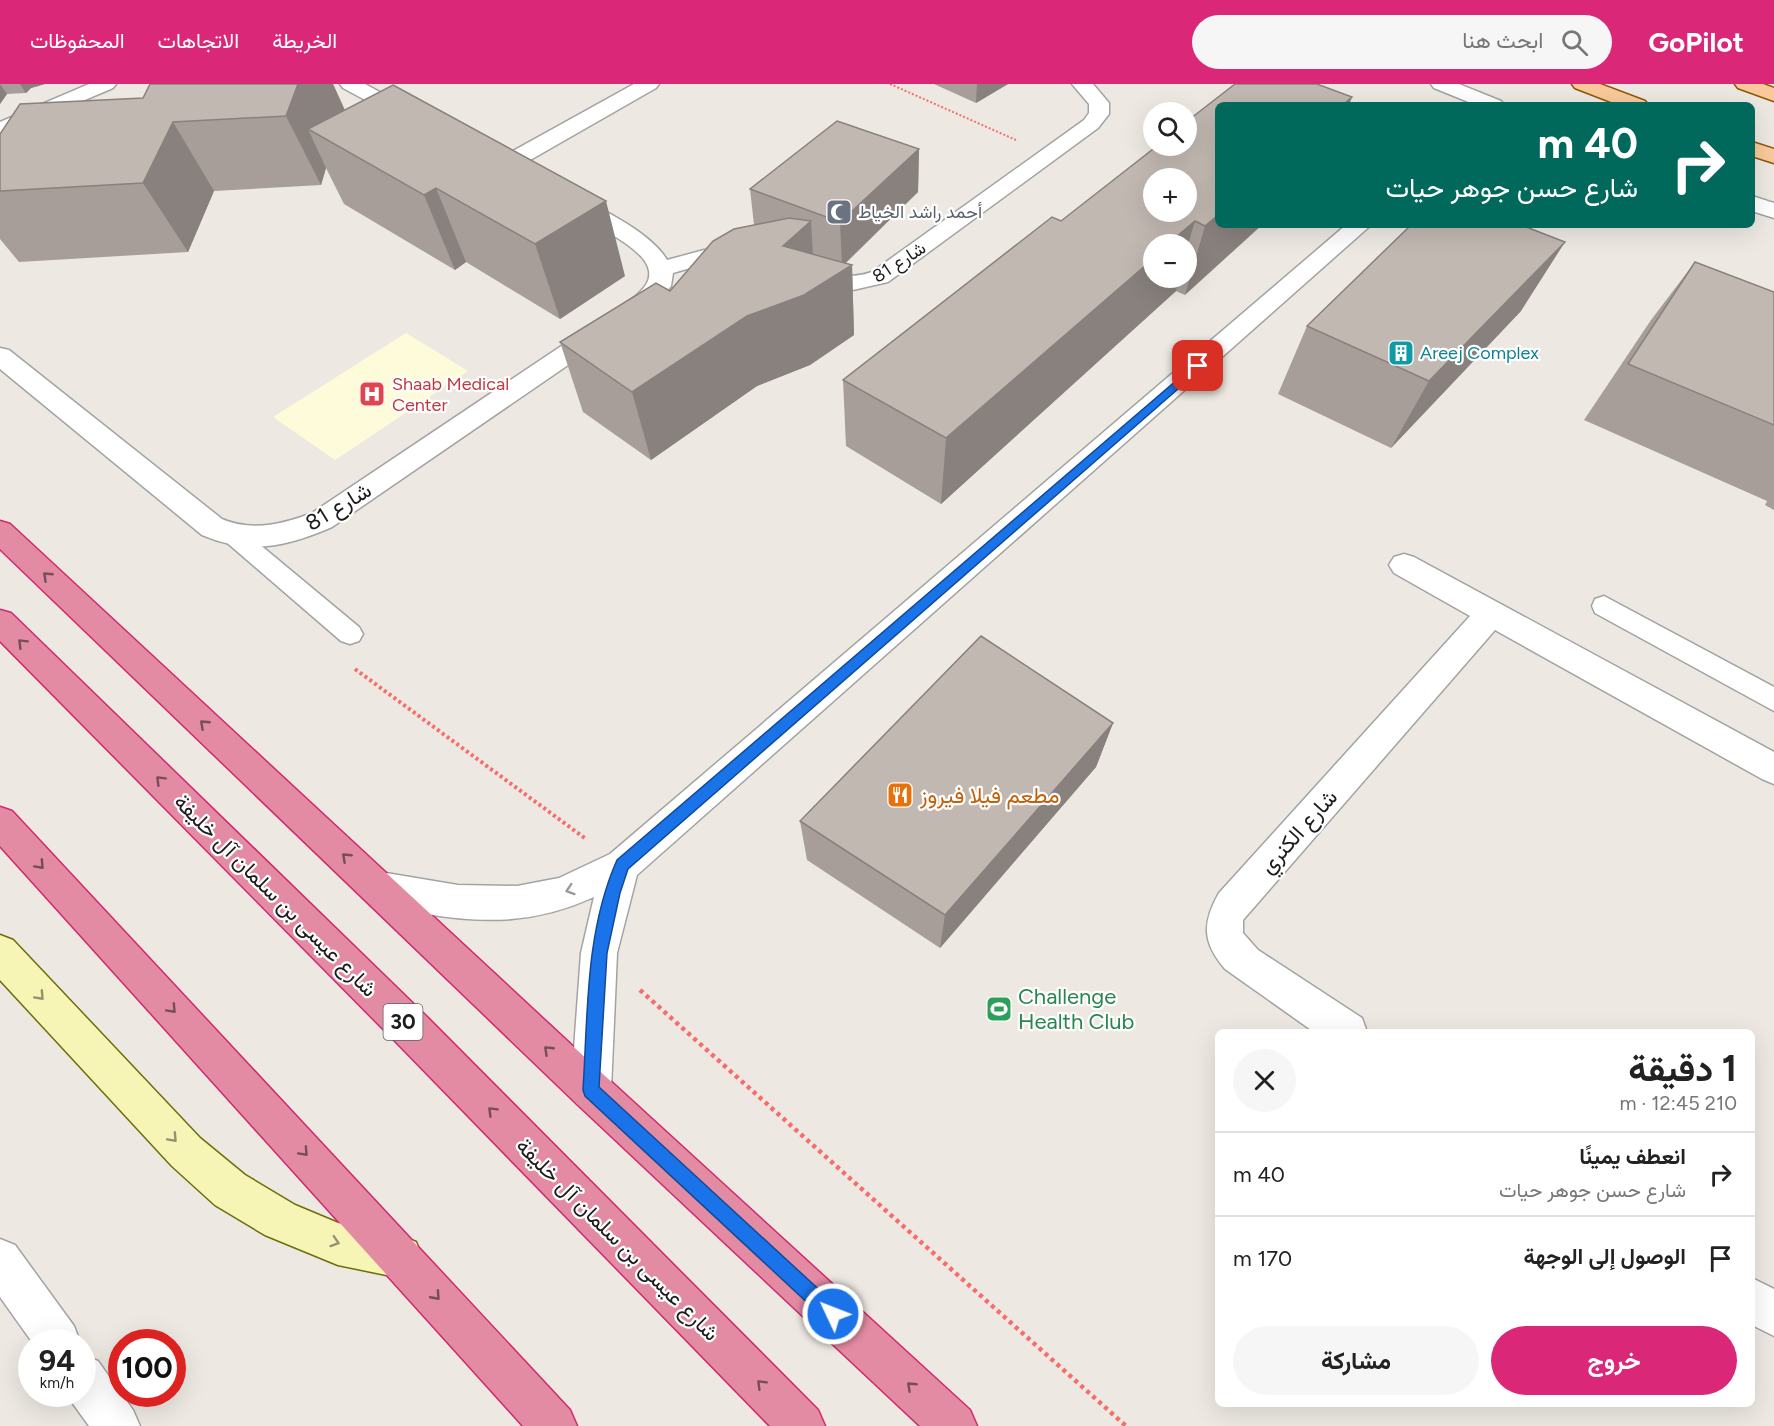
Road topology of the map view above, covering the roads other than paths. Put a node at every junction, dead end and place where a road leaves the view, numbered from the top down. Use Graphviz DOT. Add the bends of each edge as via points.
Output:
graph roads {
  1 [pos="106,84"];
  2 [pos="351,84"];
  3 [pos="649,84"];
  4 [pos="1082,84"];
  5 [pos="1441,84"];
  6 [pos="1582,84"];
  7 [pos="1745,84"];
  8 [pos="1774,95"];
  9 [pos="1486,102"];
  10 [pos="1630,102"];
  11 [pos="432,128"];
  12 [pos="0,130"];
  13 [pos="1755,149"];
  14 [pos="1774,156"];
  15 [pos="502,166"];
  16 [pos="552,193"];
  17 [pos="1755,204"];
  18 [pos="1774,211"];
  19 [pos="1357,228"];
  20 [pos="661,269"];
  21 [pos="760,270"];
  22 [pos="791,279"];
  23 [pos="0,356"];
  24 [pos="26,375"];
  25 [pos="0,388"];
  26 [pos="0,532"];
  27 [pos="233,535"];
  28 [pos="1404,565"];
  29 [pos="1604,606"];
  30 [pos="1491,613"];
  31 [pos="0,622"];
  32 [pos="350,634"];
  33 [pos="1774,700"];
  34 [pos="1774,769"];
  35 [pos="0,822"];
  36 [pos="622,865"];
  37 [pos="380,889"];
  38 [pos="0,953"];
  39 [pos="1344,1029"];
  40 [pos="591,1090"];
  41 [pos="401,1257"];
  42 [pos="0,1260"];
  43 [pos="1755,1302"];
  44 [pos="1774,1314"];
  45 [pos="49,1329"];
  46 [pos="96,1397"];
  47 [pos="117,1426"];
  48 [pos="554,1426"];
  49 [pos="802,1426"];
  50 [pos="954,1426"];
  1 -- 12 [label="street"];
  2 -- 11 [label="street"];
  3 -- 15 [label="street"];
  4 -- 22 [label="street, شارع 81" via="1099,103 1099,114 1091,124 880,277 847,286"];
  5 -- 9 [label="street"];
  6 -- 10 [label="main road"];
  7 -- 8 [label="main road"];
  13 -- 14 [label="main road"];
  16 -- 20 [label="street" via="640,243 655,256"];
  17 -- 18 [label="street"];
  19 -- 36 [label="street"];
  20 -- 21 [label="street" via="704,257"];
  20 -- 27 [label="street, شارع 81" via="661,282 652,296 322,520 286,533"];
  23 -- 24 [label="street, شارع 81"];
  24 -- 25 [label="street"];
  24 -- 27 [label="street, شارع 81" via="212,526"];
  37 -- 26 [label="highway, one-way"];
  27 -- 32 [label="lane"];
  28 -- 30 [label="street"];
  29 -- 33 [label="lane"];
  30 -- 34 [label="street"];
  30 -- 39 [label="street, شارع الكنري" via="1224,918 1224,935 1233,952"];
  49 -- 31 [label="highway, شارع عيسى بن سلمان آل خليفة / 30, one-way"];
  35 -- 41 [label="highway, one-way"];
  36 -- 37 [label="street, one-way" via="582,886 538,900 492,905 449,902"];
  36 -- 40 [label="street" via="599,953"];
  40 -- 37 [label="highway, one-way"];
  38 -- 41 [label="street, one-way" via="186,1152 230,1190 280,1220 338,1244"];
  50 -- 40 [label="highway, one-way"];
  41 -- 48 [label="highway, one-way"];
  42 -- 45 [label="street"];
  43 -- 44 [label="street"];
  46 -- 47 [label="street"];
}
